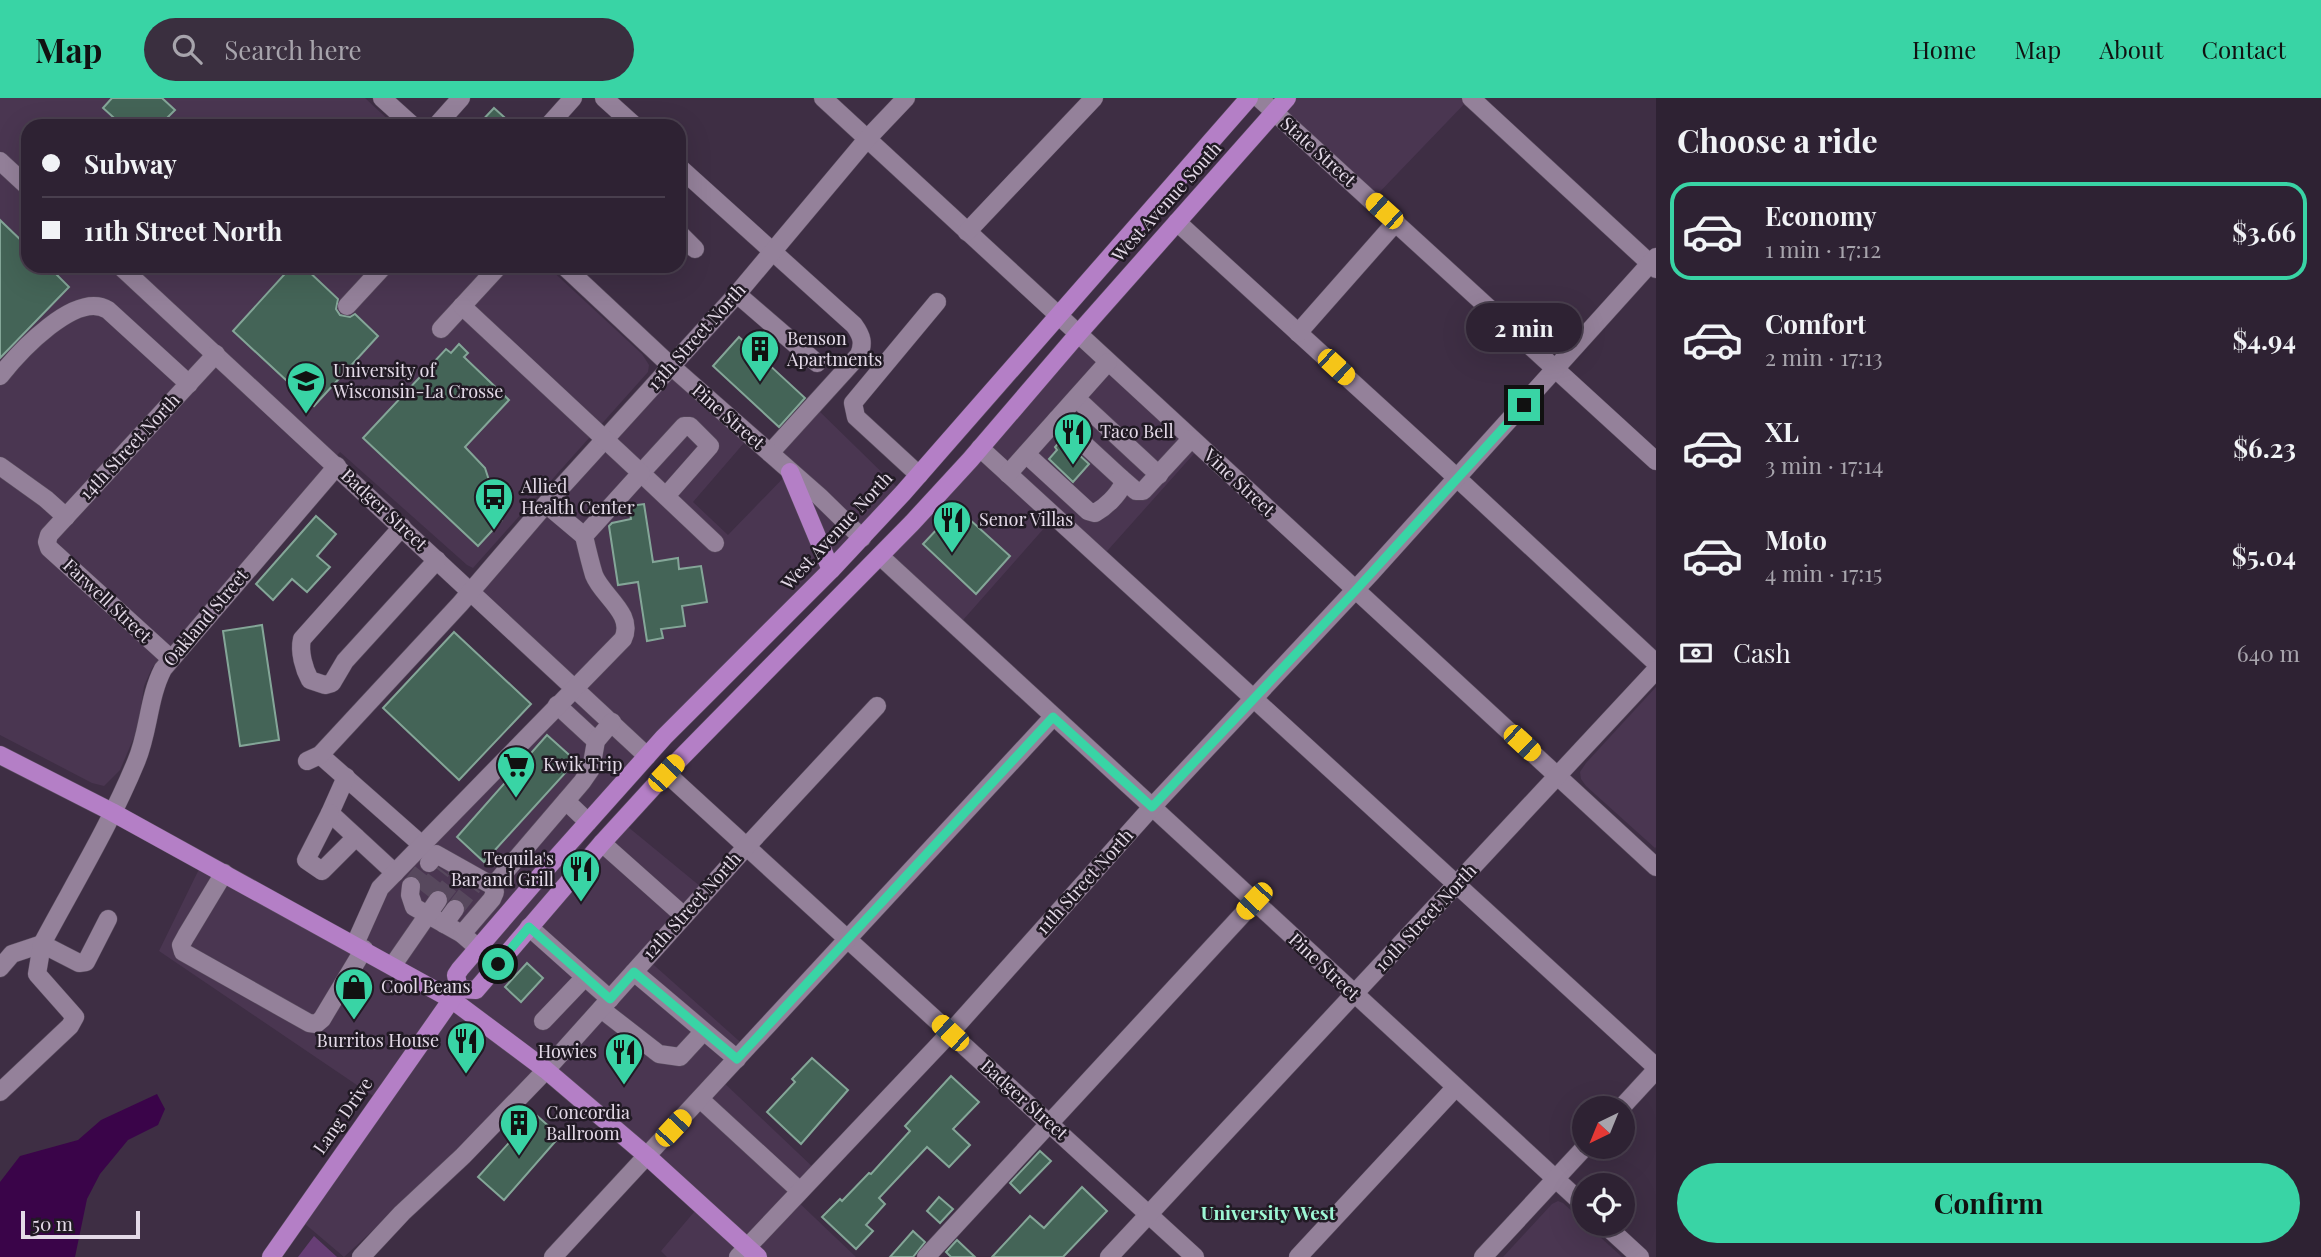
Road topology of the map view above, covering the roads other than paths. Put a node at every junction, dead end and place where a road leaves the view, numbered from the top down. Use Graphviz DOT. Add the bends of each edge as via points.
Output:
graph roads {
  1 [pos="382,98"];
  2 [pos="461,98"];
  3 [pos="573,98"];
  4 [pos="604,98"];
  5 [pos="823,98"];
  6 [pos="905,98"];
  7 [pos="1094,98"];
  8 [pos="1249,98"];
  9 [pos="1259,98"];
  10 [pos="1287,98"];
  11 [pos="1471,98"];
  12 [pos="1275,112"];
  13 [pos="405,119"];
  14 [pos="442,119"];
  15 [pos="554,119"];
  16 [pos="627,119"];
  17 [pos="867,139"];
  18 [pos="0,161"];
  19 [pos="686,176"];
  20 [pos="21,180"];
  21 [pos="1177,222"];
  22 [pos="1396,222"];
  23 [pos="967,232"];
  24 [pos="686,240"];
  25 [pos="695,249"];
  26 [pos="773,253"];
  27 [pos="1654,263"];
  28 [pos="128,273"];
  29 [pos="378,273"];
  30 [pos="493,273"];
  31 [pos="571,273"];
  32 [pos="737,294"];
  33 [pos="937,302"];
  34 [pos="347,306"];
  35 [pos="462,306"];
  36 [pos="1058,316"];
  37 [pos="441,329"];
  38 [pos="1298,333"];
  39 [pos="1078,334"];
  40 [pos="216,354"];
  41 [pos="1108,362"];
  42 [pos="817,363"];
  43 [pos="671,366"];
  44 [pos="1557,368"];
  45 [pos="0,376"];
  46 [pos="188,384"];
  47 [pos="833,385"];
  48 [pos="1076,398"];
  49 [pos="853,403"];
  50 [pos="1057,419"];
  51 [pos="606,439"];
  52 [pos="1191,439"];
  53 [pos="980,448"];
  54 [pos="770,453"];
  55 [pos="1026,454"];
  56 [pos="1656,461"];
  57 [pos="337,466"];
  58 [pos="0,467"];
  59 [pos="790,472"];
  60 [pos="641,473"];
  61 [pos="1008,474"];
  62 [pos="919,475"];
  63 [pos="1159,475"];
  64 [pos="1121,478"];
  65 [pos="1457,478"];
  66 [pos="667,496"];
  67 [pos="546,504"];
  68 [pos="66,517"];
  69 [pos="402,527"];
  70 [pos="584,536"];
  71 [pos="862,538"];
  72 [pos="47,542"];
  73 [pos="715,543"];
  74 [pos="880,556"];
  75 [pos="437,560"];
  76 [pos="831,570"];
  77 [pos="471,590"];
  78 [pos="1355,591"];
  79 [pos="170,658"];
  80 [pos="1656,663"];
  81 [pos="1656,670"];
  82 [pos="574,686"];
  83 [pos="1253,700"];
  84 [pos="556,705"];
  85 [pos="877,706"];
  86 [pos="1053,717"];
  87 [pos="612,722"];
  88 [pos="596,741"];
  89 [pos="0,755"];
  90 [pos="648,756"];
  91 [pos="666,773"];
  92 [pos="1558,776"];
  93 [pos="346,777"];
  94 [pos="566,801"];
  95 [pos="1152,807"];
  96 [pos="112,811"];
  97 [pos="330,813"];
  98 [pos="588,822"];
  99 [pos="356,837"];
  100 [pos="602,843"];
  101 [pos="422,845"];
  102 [pos="747,846"];
  103 [pos="524,849"];
  104 [pos="1656,867"];
  105 [pos="447,868"];
  106 [pos="547,868"];
  107 [pos="225,873"];
  108 [pos="394,873"];
  109 [pos="481,884"];
  110 [pos="1456,884"];
  111 [pos="1254,901"];
  112 [pos="684,916"];
  113 [pos="108,919"];
  114 [pos="529,927"];
  115 [pos="462,934"];
  116 [pos="849,939"];
  117 [pos="41,944"];
  118 [pos="359,946"];
  119 [pos="478,948"];
  120 [pos="393,965"];
  121 [pos="0,968"];
  122 [pos="634,972"];
  123 [pos="585,977"];
  124 [pos="455,994"];
  125 [pos="1354,996"];
  126 [pos="605,1004"];
  127 [pos="543,1021"];
  128 [pos="703,1032"];
  129 [pos="950,1033"];
  130 [pos="737,1059"];
  131 [pos="1656,1069"];
  132 [pos="546,1070"];
  133 [pos="1455,1088"];
  134 [pos="0,1093"];
  135 [pos="1632,1096"];
  136 [pos="700,1099"];
  137 [pos="1049,1123"];
  138 [pos="647,1156"];
  139 [pos="1574,1159"];
  140 [pos="1555,1179"];
  141 [pos="800,1191"];
  142 [pos="1572,1194"];
  143 [pos="1149,1214"];
  144 [pos="1617,1236"];
  145 [pos="370,1254"];
  146 [pos="748,1254"];
  147 [pos="271,1257"];
  148 [pos="553,1257"];
  149 [pos="926,1257"];
  150 [pos="1110,1257"];
  151 [pos="1195,1257"];
  152 [pos="1298,1257"];
  153 [pos="1483,1257"];
  154 [pos="1640,1257"];
  1 -- 13 [label="street"];
  2 -- 14 [label="street"];
  3 -- 15 [label="street"];
  4 -- 16 [label="street"];
  5 -- 17 [label="street, Vine Street"];
  6 -- 17 [label="street, 13th Street North"];
  7 -- 23 [label="street"];
  8 -- 36 [label="main road, West Avenue North"];
  9 -- 12 [label="street, State Street"];
  10 -- 12 [label="main road, West Avenue South"];
  11 -- 27 [label="street"];
  12 -- 21 [label="main road, West Avenue South"];
  12 -- 22 [label="street, State Street"];
  17 -- 23 [label="street, Vine Street"];
  17 -- 26 [label="street, 13th Street North"];
  18 -- 20 [label="street"];
  19 -- 26 [label="street"];
  21 -- 38 [label="street"];
  21 -- 39 [label="main road, West Avenue South"];
  22 -- 38 [label="street"];
  22 -- 44 [label="street, State Street"];
  23 -- 36 [label="street, Vine Street"];
  24 -- 25 [label="street"];
  26 -- 32 [label="street, 13th Street North"];
  26 -- 47 [label="street" via="860,334 863,345 859,355"];
  27 -- 44 [label="street, 11th Street North"];
  28 -- 40 [label="street, Badger Street"];
  29 -- 34 [label="street"];
  30 -- 35 [label="street"];
  31 -- 43 [label="street, Pine Street"];
  32 -- 42 [label="street"];
  32 -- 43 [label="street, 13th Street North"];
  33 -- 49 [label="street"];
  35 -- 37 [label="street"];
  35 -- 51 [label="street"];
  36 -- 39 [label="street, Vine Street"];
  36 -- 62 [label="main road, West Avenue North"];
  38 -- 65 [label="street"];
  39 -- 41 [label="street, Vine Street"];
  39 -- 53 [label="main road"];
  40 -- 46 [label="street, 14th Street North"];
  40 -- 57 [label="street, Badger Street"];
  41 -- 48 [label="street"];
  41 -- 52 [label="street, Vine Street"];
  43 -- 51 [label="street, 13th Street North"];
  43 -- 54 [label="street, Pine Street"];
  44 -- 56 [label="street, State Street"];
  44 -- 65 [label="street, 11th Street North"];
  45 -- 46 [label="street" via="69,312 98,305"];
  46 -- 68 [label="street, 14th Street North"];
  47 -- 49 [label="street"];
  47 -- 54 [label="street"];
  48 -- 50 [label="street"];
  48 -- 63 [label="street"];
  49 -- 62 [label="street" via="856,417"];
  50 -- 55 [label="street"];
  50 -- 64 [label="street"];
  51 -- 60 [label="street"];
  51 -- 67 [label="street, 13th Street North"];
  52 -- 63 [label="street"];
  52 -- 78 [label="street, Vine Street"];
  53 -- 61 [label="street"];
  53 -- 74 [label="main road"];
  54 -- 59 [label="street, Pine Street"];
  55 -- 61 [label="street"];
  55 -- 64 [label="street" via="1095,513 1120,489"];
  57 -- 69 [label="street, Badger Street"];
  57 -- 79 [label="street, Oakland Street"];
  58 -- 68 [label="street"];
  59 -- 71 [label="street, Pine Street"];
  59 -- 76 [label="main road"];
  60 -- 66 [label="street"];
  60 -- 66 [label="street" via="684,426 690,426 710,446"];
  60 -- 70 [label="street"];
  61 -- 83 [label="street"];
  62 -- 71 [label="main road, West Avenue North"];
  63 -- 64 [label="street" via="1143,491 1136,491"];
  65 -- 78 [label="street, 11th Street North"];
  65 -- 80 [label="street"];
  66 -- 73 [label="street"];
  67 -- 70 [label="street"];
  67 -- 77 [label="street, 13th Street North"];
  68 -- 72 [label="street, 14th Street North"];
  69 -- 75 [label="street, Badger Street"];
  69 -- 75 [label="street" via="302,639 310,680 332,683 345,661"];
  70 -- 82 [label="street" via="595,577 627,630"];
  71 -- 76 [label="main road, West Avenue North"];
  72 -- 79 [label="street, Farwell Street"];
  74 -- 86 [label="street, Pine Street"];
  74 -- 91 [label="main road"];
  75 -- 77 [label="street, Badger Street"];
  76 -- 90 [label="main road, West Avenue North"];
  77 -- 82 [label="street, Badger Street"];
  77 -- 93 [label="street" via="314,758"];
  78 -- 83 [label="street, 11th Street North"];
  78 -- 92 [label="street, Vine Street"];
  79 -- 96 [label="street, Oakland Street" via="154,688 142,747"];
  81 -- 92 [label="street, 10th Street North"];
  82 -- 84 [label="street"];
  82 -- 87 [label="street, Badger Street"];
  83 -- 95 [label="street, 11th Street North"];
  83 -- 110 [label="street"];
  84 -- 88 [label="street"];
  84 -- 101 [label="street"];
  85 -- 102 [label="street, 12th Street North"];
  86 -- 95 [label="street, Pine Street"];
  86 -- 116 [label="street"];
  87 -- 88 [label="street"];
  87 -- 90 [label="street, Badger Street"];
  88 -- 94 [label="street" via="590,769"];
  89 -- 96 [label="main road"];
  90 -- 98 [label="main road, West Avenue North"];
  91 -- 100 [label="main road"];
  91 -- 102 [label="street, Badger Street"];
  92 -- 104 [label="street, Vine Street"];
  92 -- 110 [label="street, 10th Street North"];
  93 -- 97 [label="street"];
  93 -- 101 [label="street"];
  94 -- 98 [label="street"];
  94 -- 103 [label="street"];
  95 -- 111 [label="street, Pine Street"];
  95 -- 129 [label="street, 11th Street North"];
  96 -- 107 [label="main road"];
  96 -- 117 [label="street, Oakland Street"];
  97 -- 99 [label="street"];
  97 -- 99 [label="street" via="306,860 323,871"];
  98 -- 106 [label="main road, West Avenue North"];
  99 -- 108 [label="street"];
  100 -- 112 [label="street"];
  100 -- 114 [label="main road"];
  101 -- 108 [label="street"];
  102 -- 112 [label="street, 12th Street North"];
  102 -- 116 [label="street, Badger Street"];
  103 -- 106 [label="street"];
  103 -- 109 [label="street"];
  105 -- 109 [label="street"];
  106 -- 119 [label="main road, West Avenue North"];
  107 -- 118 [label="main road"];
  107 -- 118 [label="street" via="181,945 183,951 309,1023 322,1019"];
  108 -- 118 [label="street" via="380,888"];
  109 -- 115 [label="street" via="495,892"];
  110 -- 125 [label="street, 10th Street North"];
  110 -- 131 [label="street"];
  111 -- 125 [label="street, Pine Street"];
  111 -- 137 [label="street"];
  112 -- 122 [label="street, 12th Street North"];
  113 -- 117 [label="street" via="86,962 79,963"];
  114 -- 123 [label="street"];
  114 -- 124 [label="main road" via="476,990"];
  115 -- 119 [label="street"];
  115 -- 120 [label="street" via="449,916 423,900"];
  116 -- 129 [label="street, Badger Street"];
  116 -- 130 [label="street"];
  117 -- 121 [label="street" via="12,954"];
  117 -- 134 [label="street" via="37,974 75,1017"];
  118 -- 120 [label="main road"];
  119 -- 124 [label="main road, West Avenue North" via="456,975"];
  120 -- 124 [label="main road"];
  122 -- 126 [label="street, 12th Street North"];
  122 -- 128 [label="street"];
  123 -- 126 [label="street"];
  123 -- 127 [label="street"];
  124 -- 132 [label="main road"];
  124 -- 147 [label="main road, Lang Drive"];
  125 -- 133 [label="street, Pine Street"];
  125 -- 143 [label="street, 10th Street North"];
  126 -- 128 [label="street" via="659,1054 680,1057"];
  126 -- 132 [label="street, 12th Street North"];
  128 -- 130 [label="street"];
  129 -- 137 [label="street, Badger Street"];
  129 -- 141 [label="street, 11th Street North"];
  130 -- 136 [label="street"];
  131 -- 135 [label="street"];
  132 -- 138 [label="main road"];
  132 -- 145 [label="street, 12th Street North"];
  133 -- 140 [label="street, Pine Street"];
  133 -- 152 [label="street"];
  136 -- 138 [label="street"];
  136 -- 141 [label="street"];
  137 -- 143 [label="street, Badger Street"];
  137 -- 149 [label="street"];
  138 -- 146 [label="main road"];
  138 -- 148 [label="street"];
  139 -- 140 [label="street"];
  140 -- 142 [label="street, Pine Street"];
  140 -- 153 [label="street"];
  141 -- 146 [label="street, 11th Street North"];
  143 -- 150 [label="street, 10th Street North"];
  143 -- 151 [label="street, Badger Street"];
  144 -- 154 [label="street"];
}
